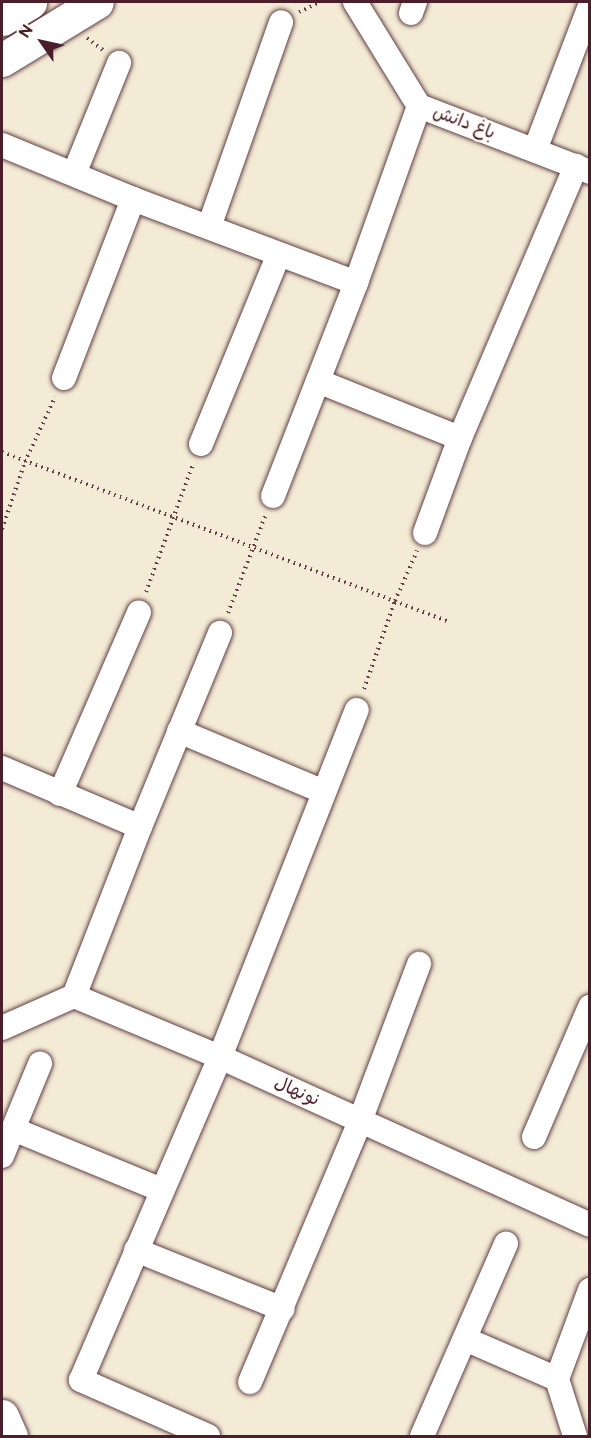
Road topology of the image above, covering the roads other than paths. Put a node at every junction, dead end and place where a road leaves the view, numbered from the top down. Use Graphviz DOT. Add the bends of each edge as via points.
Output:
graph roads {
  1 [pos="30,2"];
  2 [pos="97,2"];
  3 [pos="356,2"];
  4 [pos="590,6"];
  5 [pos="2,19"];
  6 [pos="281,21"];
  7 [pos="2,60"];
  8 [pos="119,63"];
  9 [pos="419,106"];
  10 [pos="2,145"];
  11 [pos="535,150"];
  12 [pos="583,169"];
  13 [pos="74,174"];
  14 [pos="133,199"];
  15 [pos="209,227"];
  16 [pos="279,254"];
  17 [pos="356,283"];
  18 [pos="64,378"];
  19 [pos="318,381"];
  20 [pos="460,438"];
  21 [pos="201,444"];
  22 [pos="273,496"];
  23 [pos="425,533"];
  24 [pos="139,612"];
  25 [pos="220,633"];
  26 [pos="357,710"];
  27 [pos="179,731"];
  28 [pos="2,768"];
  29 [pos="324,792"];
  30 [pos="60,794"];
  31 [pos="140,827"];
  32 [pos="419,964"];
  33 [pos="75,996"];
  34 [pos="590,1007"];
  35 [pos="2,1028"];
  36 [pos="220,1057"];
  37 [pos="40,1064"];
  38 [pos="360,1121"];
  39 [pos="13,1129"];
  40 [pos="534,1137"];
  41 [pos="2,1156"];
  42 [pos="162,1190"];
  43 [pos="590,1225"];
  44 [pos="506,1244"];
  45 [pos="136,1250"];
  46 [pos="590,1290"];
  47 [pos="283,1309"];
  48 [pos="465,1339"];
  49 [pos="557,1379"];
  50 [pos="250,1382"];
  51 [pos="2,1416"];
  52 [pos="10,1437"];
  53 [pos="208,1437"];
  54 [pos="422,1437"];
  55 [pos="575,1437"];
  1 -- 5 [label="main road"];
  2 -- 7 [label="main road"];
  3 -- 9 [label="street, باغ دانش"];
  4 -- 11 [label="street"];
  6 -- 15 [label="street"];
  8 -- 13 [label="street"];
  9 -- 11 [label="street, باغ دانش"];
  9 -- 17 [label="street"];
  10 -- 13 [label="street"];
  11 -- 12 [label="street, باغ دانش"];
  12 -- 20 [label="street"];
  13 -- 14 [label="street"];
  14 -- 15 [label="street"];
  14 -- 18 [label="street"];
  15 -- 16 [label="street"];
  16 -- 17 [label="street"];
  16 -- 21 [label="street"];
  17 -- 19 [label="street"];
  19 -- 20 [label="street"];
  19 -- 22 [label="street"];
  20 -- 23 [label="street"];
  24 -- 30 [label="street"];
  25 -- 27 [label="street"];
  26 -- 29 [label="street"];
  27 -- 29 [label="street"];
  27 -- 31 [label="street"];
  28 -- 30 [label="street"];
  29 -- 36 [label="street"];
  30 -- 31 [label="street"];
  31 -- 33 [label="street"];
  32 -- 38 [label="street"];
  33 -- 35 [label="street"];
  33 -- 36 [label="street, نونهال"];
  34 -- 40 [label="street"];
  36 -- 38 [label="street, نونهال"];
  36 -- 42 [label="street"];
  37 -- 39 [label="street"];
  38 -- 43 [label="street, نونهال"];
  38 -- 47 [label="street"];
  39 -- 41 [label="street"];
  39 -- 42 [label="street"];
  42 -- 45 [label="street"];
  44 -- 48 [label="street"];
  45 -- 47 [label="street"];
  45 -- 53 [label="street" via="81,1380"];
  46 -- 49 [label="street"];
  47 -- 50 [label="street"];
  48 -- 49 [label="street"];
  48 -- 54 [label="street"];
  49 -- 55 [label="street"];
  51 -- 52 [label="main road"];
}
